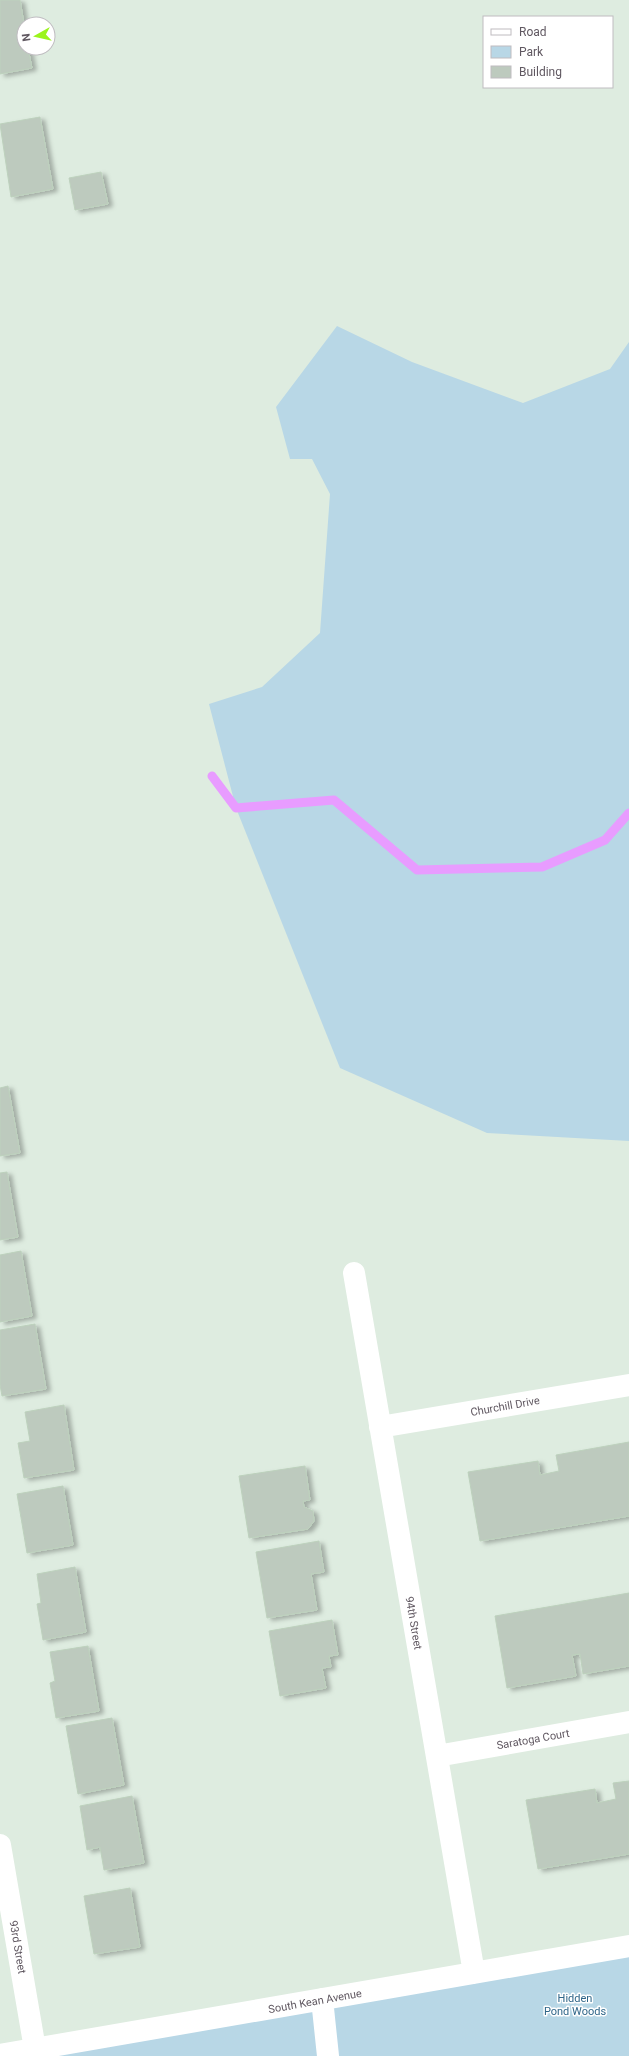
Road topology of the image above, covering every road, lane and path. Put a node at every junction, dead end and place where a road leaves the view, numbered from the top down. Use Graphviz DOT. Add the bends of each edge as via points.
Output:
graph roads {
  1 [pos="354,1272"];
  2 [pos="629,1384"];
  3 [pos="380,1427"];
  4 [pos="629,1722"];
  5 [pos="437,1756"];
  6 [pos="0,1845"];
  7 [pos="629,1946"];
  8 [pos="474,1973"];
  9 [pos="322,1999"];
  10 [pos="35,2049"];
  11 [pos="0,2055"];
  12 [pos="328,2056"];
  1 -- 3 [label="street, 94th Street"];
  2 -- 3 [label="street, Churchill Drive"];
  3 -- 5 [label="street, 94th Street"];
  4 -- 5 [label="street, Saratoga Court"];
  5 -- 8 [label="street, 94th Street"];
  6 -- 10 [label="street, 93rd Street"];
  7 -- 8 [label="street, South Kean Avenue"];
  8 -- 9 [label="street, South Kean Avenue"];
  9 -- 10 [label="street, South Kean Avenue"];
  9 -- 12 [label="street"];
  10 -- 11 [label="street, South Kean Avenue"];
}
